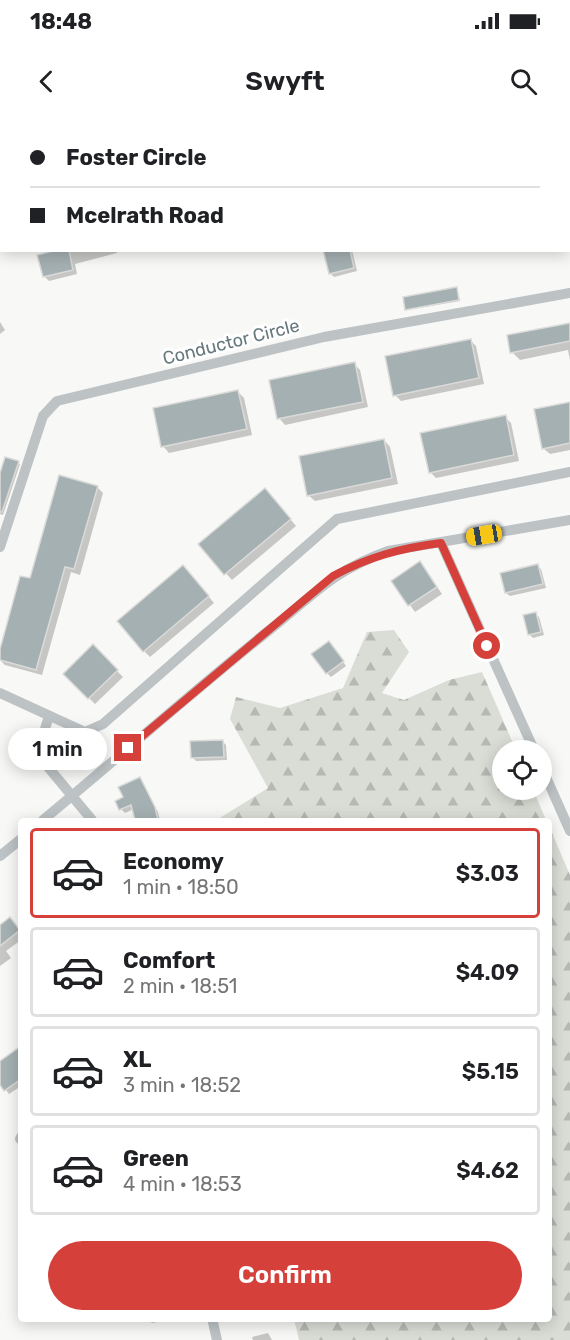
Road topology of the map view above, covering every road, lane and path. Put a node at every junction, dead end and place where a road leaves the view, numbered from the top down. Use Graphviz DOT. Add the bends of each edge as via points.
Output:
graph roads {
  1 [pos="570,293"];
  2 [pos="570,472"];
  3 [pos="570,520"];
  4 [pos="441,543"];
  5 [pos="0,547"];
  6 [pos="0,693"];
  7 [pos="49,716"];
  8 [pos="530,740"];
  9 [pos="552,790"];
  10 [pos="73,796"];
  11 [pos="46,818"];
  12 [pos="90,818"];
  13 [pos="570,831"];
  14 [pos="18,841"];
  15 [pos="0,856"];
  16 [pos="214,1322"];
  17 [pos="217,1340"];
  1 -- 5 [label="street, Conductor Circle" via="324,337 57,401 43,416"];
  2 -- 7 [label="street" via="337,519 103,724 85,732"];
  3 -- 4 [label="street"];
  4 -- 8 [label="street"];
  4 -- 10 [label="street" via="388,551 333,576"];
  6 -- 7 [label="street"];
  7 -- 10 [label="street" via="40,745 43,761"];
  9 -- 13 [label="street"];
  10 -- 11 [label="street"];
  10 -- 12 [label="street"];
  14 -- 15 [label="street"];
  16 -- 17 [label="street"];
}
